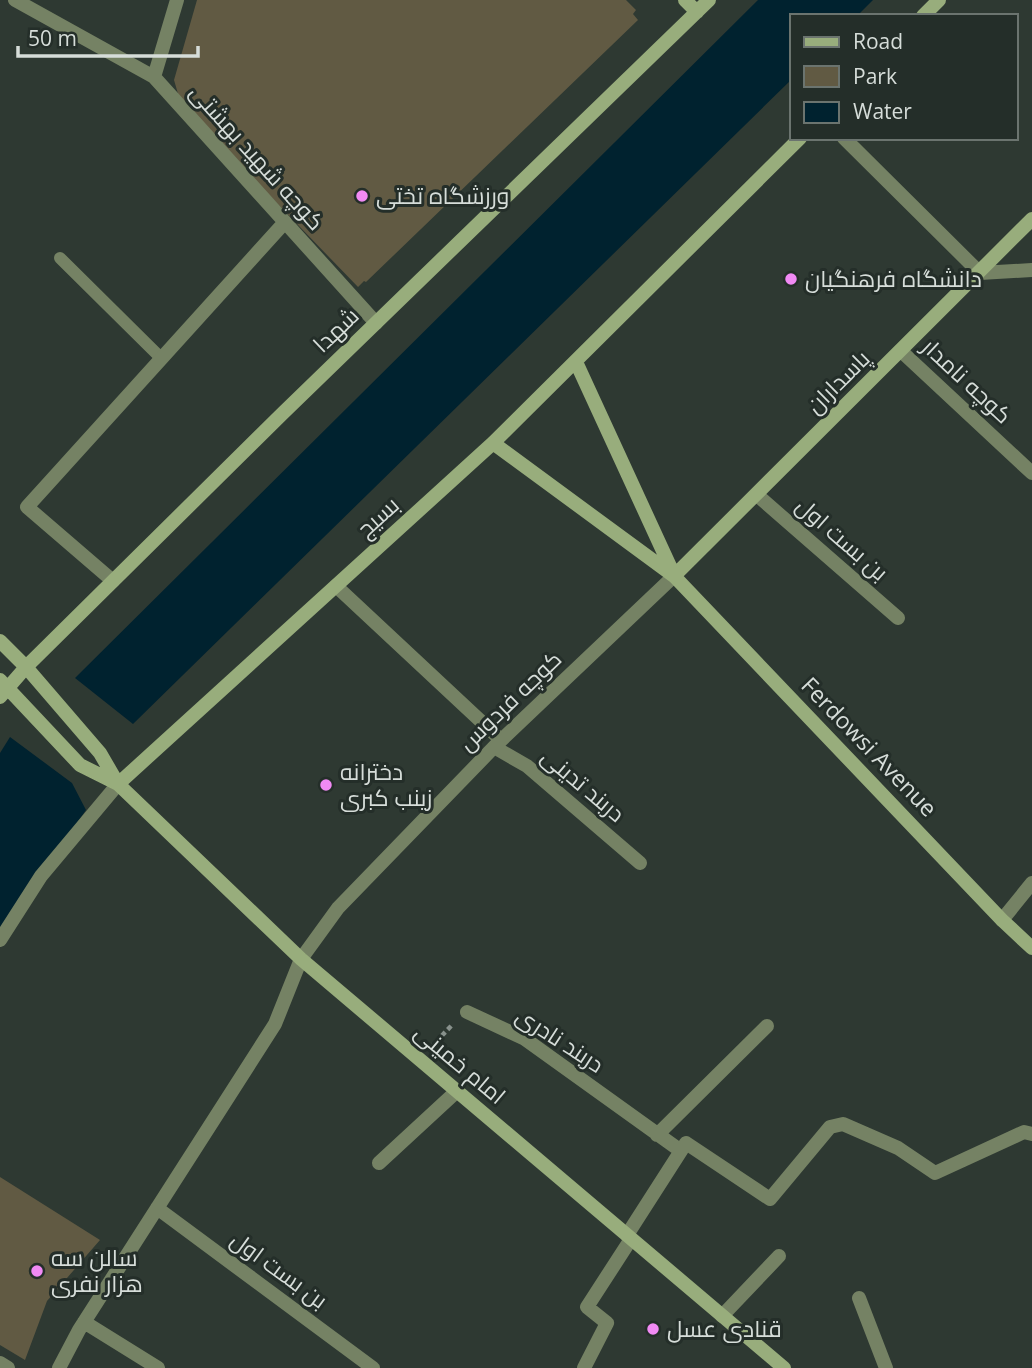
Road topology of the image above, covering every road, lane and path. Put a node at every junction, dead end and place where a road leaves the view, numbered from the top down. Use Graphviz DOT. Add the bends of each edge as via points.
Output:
graph roads {
  1 [pos="15,0"];
  2 [pos="177,0"];
  3 [pos="685,0"];
  4 [pos="709,0"];
  5 [pos="939,0"];
  6 [pos="696,12"];
  7 [pos="925,14"];
  8 [pos="154,77"];
  9 [pos="798,140"];
  10 [pos="846,140"];
  11 [pos="1032,219"];
  12 [pos="285,222"];
  13 [pos="60,258"];
  14 [pos="1032,270"];
  15 [pos="980,272"];
  16 [pos="376,323"];
  17 [pos="901,351"];
  18 [pos="161,358"];
  19 [pos="576,362"];
  20 [pos="493,443"];
  21 [pos="1032,473"];
  22 [pos="757,495"];
  23 [pos="674,576"];
  24 [pos="113,581"];
  25 [pos="336,586"];
  26 [pos="898,618"];
  27 [pos="0,641"];
  28 [pos="26,667"];
  29 [pos="2,688"];
  30 [pos="498,743"];
  31 [pos="118,784"];
  32 [pos="640,863"];
  33 [pos="1032,883"];
  34 [pos="1002,920"];
  35 [pos="0,940"];
  36 [pos="1032,948"];
  37 [pos="301,959"];
  38 [pos="467,1012"];
  39 [pos="767,1026"];
  40 [pos="420,1060"];
  41 [pos="457,1091"];
  42 [pos="1032,1134"];
  43 [pos="657,1135"];
  44 [pos="681,1152"];
  45 [pos="379,1163"];
  46 [pos="157,1208"];
  47 [pos="629,1237"];
  48 [pos="779,1256"];
  49 [pos="859,1298"];
  50 [pos="723,1316"];
  51 [pos="84,1322"];
  52 [pos="0,1363"];
  53 [pos="8,1368"];
  54 [pos="59,1368"];
  55 [pos="158,1368"];
  56 [pos="373,1368"];
  57 [pos="584,1368"];
  58 [pos="784,1368"];
  59 [pos="886,1368"];
  1 -- 8 [label="street, کوچه شهید بهشتی"];
  2 -- 8 [label="street"];
  3 -- 6 [label="street"];
  4 -- 6 [label="street, شهدا"];
  5 -- 7 [label="street"];
  6 -- 16 [label="street, شهدا"];
  8 -- 12 [label="street, کوچه شهید بهشتی"];
  9 -- 19 [label="street, بسیج"];
  10 -- 15 [label="street"];
  11 -- 15 [label="street, پاسداران"];
  12 -- 16 [label="street, کوچه شهید بهشتی"];
  12 -- 18 [label="street"];
  13 -- 18 [label="lane"];
  14 -- 15 [label="street"];
  15 -- 17 [label="street, پاسداران"];
  16 -- 24 [label="street, شهدا"];
  17 -- 21 [label="street, کوچه نامدار"];
  17 -- 22 [label="street, پاسداران"];
  18 -- 24 [label="street" via="27,506"];
  19 -- 20 [label="street, بسیج"];
  19 -- 23 [label="street"];
  20 -- 23 [label="street"];
  20 -- 25 [label="street, بسیج"];
  22 -- 23 [label="street, پاسداران"];
  22 -- 26 [label="street, بن بست اول"];
  23 -- 30 [label="street, کوچه فردوس"];
  23 -- 34 [label="street, Ferdowsi Avenue"];
  24 -- 28 [label="street, شهدا"];
  25 -- 30 [label="street, دربند تدینی"];
  25 -- 31 [label="street, بسیج"];
  27 -- 28 [label="street"];
  28 -- 29 [label="street, شهدا"];
  28 -- 31 [label="street" via="100,753"];
  29 -- 31 [label="street" via="79,765"];
  30 -- 32 [label="street, دربند تدینی"];
  30 -- 37 [label="street, کوچه فردوس" via="338,908"];
  31 -- 35 [label="street, بسیج" via="41,876"];
  31 -- 37 [label="street, امام خمینی"];
  33 -- 34 [label="street"];
  34 -- 36 [label="street, Ferdowsi Avenue"];
  37 -- 40 [label="street, امام خمینی"];
  37 -- 46 [label="street, کوچه فردوس" via="275,1024"];
  38 -- 40 [label="path"];
  38 -- 43 [label="street, دربند نادری" via="525,1039"];
  39 -- 43 [label="street"];
  40 -- 41 [label="street, امام خمینی"];
  41 -- 45 [label="street"];
  41 -- 47 [label="street, امام خمینی"];
  42 -- 44 [label="street" via="1024,1132 935,1173 898,1148 843,1124 830,1127 770,1199 686,1143"];
  43 -- 44 [label="street, دربند نادری"];
  44 -- 47 [label="street"];
  46 -- 51 [label="street, کوچه فردوس"];
  46 -- 56 [label="street, بن بست اول"];
  47 -- 50 [label="street, امام خمینی"];
  47 -- 57 [label="street" via="587,1307 607,1323"];
  48 -- 50 [label="street"];
  49 -- 59 [label="street"];
  50 -- 58 [label="street, امام خمینی"];
  51 -- 54 [label="street, کوچه فردوس"];
  51 -- 55 [label="street"];
  52 -- 53 [label="street"];
}
